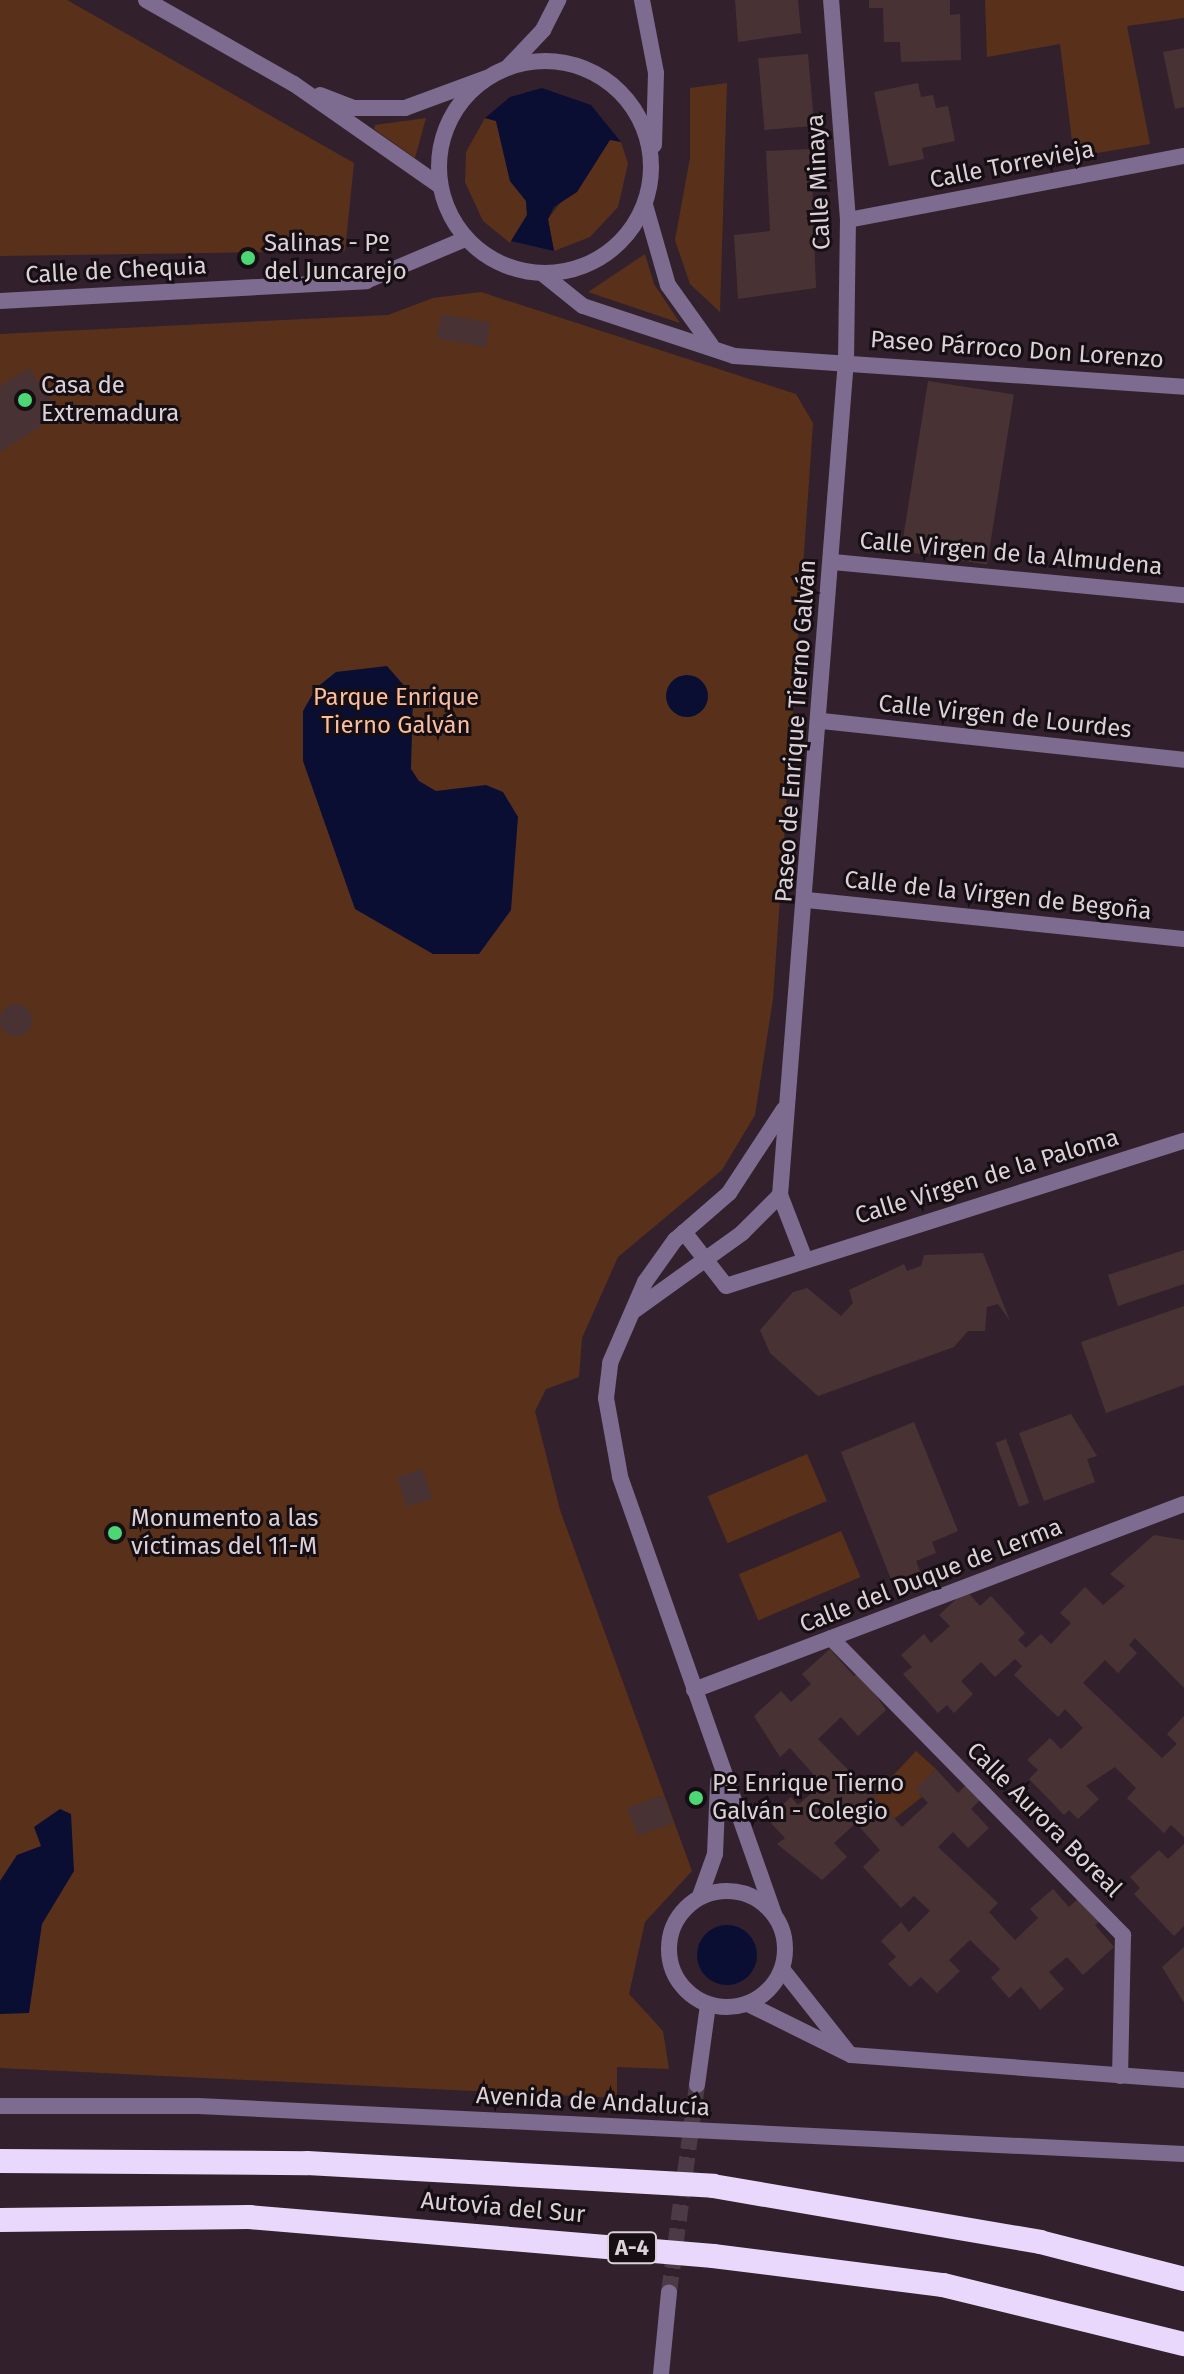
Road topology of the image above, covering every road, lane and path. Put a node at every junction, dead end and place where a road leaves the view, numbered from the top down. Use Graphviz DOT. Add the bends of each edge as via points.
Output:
graph roads {
  1 [pos="146,0"];
  2 [pos="558,0"];
  3 [pos="642,0"];
  4 [pos="831,0"];
  5 [pos="509,66"];
  6 [pos="486,78"];
  7 [pos="294,84"];
  8 [pos="1184,156"];
  9 [pos="652,167"];
  10 [pos="440,186"];
  11 [pos="645,205"];
  12 [pos="848,220"];
  13 [pos="465,239"];
  14 [pos="543,274"];
  15 [pos="0,301"];
  16 [pos="711,345"];
  17 [pos="846,361"];
  18 [pos="1184,387"];
  19 [pos="833,562"];
  20 [pos="1184,595"];
  21 [pos="822,721"];
  22 [pos="1184,760"];
  23 [pos="807,900"];
  24 [pos="1184,939"];
  25 [pos="787,1104"];
  26 [pos="1184,1141"];
  27 [pos="780,1195"];
  28 [pos="684,1232"];
  29 [pos="804,1257"];
  30 [pos="702,1259"];
  31 [pos="635,1310"];
  32 [pos="1183,1506"];
  33 [pos="831,1638"];
  34 [pos="694,1690"];
  35 [pos="717,1764"];
  36 [pos="700,1896"];
  37 [pos="774,1914"];
  38 [pos="782,1969"];
  39 [pos="748,2004"];
  40 [pos="708,2005"];
  41 [pos="851,2055"];
  42 [pos="1120,2076"];
  43 [pos="1184,2080"];
  44 [pos="697,2085"];
  45 [pos="0,2106"];
  46 [pos="1184,2154"];
  47 [pos="0,2161"];
  48 [pos="0,2220"];
  49 [pos="1184,2279"];
  50 [pos="669,2292"];
  51 [pos="1184,2344"];
  52 [pos="661,2374"];
  1 -- 7 [label="street"];
  2 -- 5 [label="street" via="543,30"];
  3 -- 9 [label="street" via="656,73"];
  4 -- 12 [label="street, Calle Minaya"];
  5 -- 6 [label="street"];
  5 -- 9 [label="street" via="576,64 607,79 637,113"];
  6 -- 7 [label="street" via="405,108 354,108"];
  6 -- 10 [label="street" via="445,129"];
  7 -- 10 [label="street"];
  8 -- 12 [label="street, Calle Torrevieja"];
  9 -- 11 [label="street"];
  10 -- 13 [label="street"];
  11 -- 14 [label="street" via="605,256"];
  11 -- 16 [label="street" via="668,285"];
  12 -- 17 [label="street, Calle Minaya"];
  13 -- 14 [label="street" via="493,261"];
  13 -- 15 [label="street, Calle de Chequia" via="366,281"];
  14 -- 16 [label="street, Paseo Párroco Don Lorenzo" via="583,306"];
  16 -- 17 [label="street, Paseo Párroco Don Lorenzo" via="734,356"];
  17 -- 18 [label="street, Paseo Párroco Don Lorenzo"];
  17 -- 19 [label="street, Paseo de Enrique Tierno Galván"];
  19 -- 20 [label="street, Calle Virgen de la Almudena"];
  19 -- 21 [label="street, Paseo de Enrique Tierno Galván"];
  21 -- 22 [label="street, Calle Virgen de Lourdes"];
  21 -- 23 [label="street, Paseo de Enrique Tierno Galván"];
  23 -- 24 [label="street, Calle de la Virgen de Begoña"];
  23 -- 25 [label="street, Paseo de Enrique Tierno Galván"];
  25 -- 27 [label="street, Paseo de Enrique Tierno Galván"];
  25 -- 28 [label="street, Paseo de Enrique Tierno Galván" via="729,1193"];
  26 -- 29 [label="street, Calle Virgen de la Paloma"];
  27 -- 29 [label="street"];
  27 -- 30 [label="street, Paseo de Enrique Tierno Galván"];
  28 -- 30 [label="street, Calle Virgen de la Paloma"];
  28 -- 31 [label="street, Paseo de Enrique Tierno Galván" via="645,1282"];
  29 -- 30 [label="street, Calle Virgen de la Paloma" via="726,1286"];
  30 -- 31 [label="street, Paseo de Enrique Tierno Galván"];
  31 -- 34 [label="street, Paseo de Enrique Tierno Galván" via="610,1363 606,1398 620,1476"];
  32 -- 33 [label="street, Calle del Duque de Lerma"];
  33 -- 34 [label="street, Calle del Duque de Lerma"];
  33 -- 42 [label="street, Calle Aurora Boreal" via="1123,1935"];
  34 -- 35 [label="street, Paseo de Enrique Tierno Galván"];
  35 -- 36 [label="street, Paseo de Enrique Tierno Galván" via="720,1818"];
  35 -- 37 [label="street, Paseo de Enrique Tierno Galván"];
  36 -- 37 [label="street" via="740,1891"];
  36 -- 40 [label="street" via="676,1919 669,1961 677,1981"];
  37 -- 38 [label="street" via="782,1931"];
  38 -- 39 [label="street"];
  38 -- 41 [label="street"];
  39 -- 40 [label="street"];
  39 -- 41 [label="street"];
  40 -- 44 [label="street"];
  41 -- 42 [label="street"];
  42 -- 43 [label="street"];
  45 -- 46 [label="street, Avenida de Andalucía" via="198,2106"];
  47 -- 49 [label="highway, Autovía del Sur" via="307,2163 713,2186 1040,2242"];
  48 -- 51 [label="highway, Autovía del Sur / A-4" via="249,2217 713,2256 943,2285"];
  50 -- 52 [label="street"];
}
